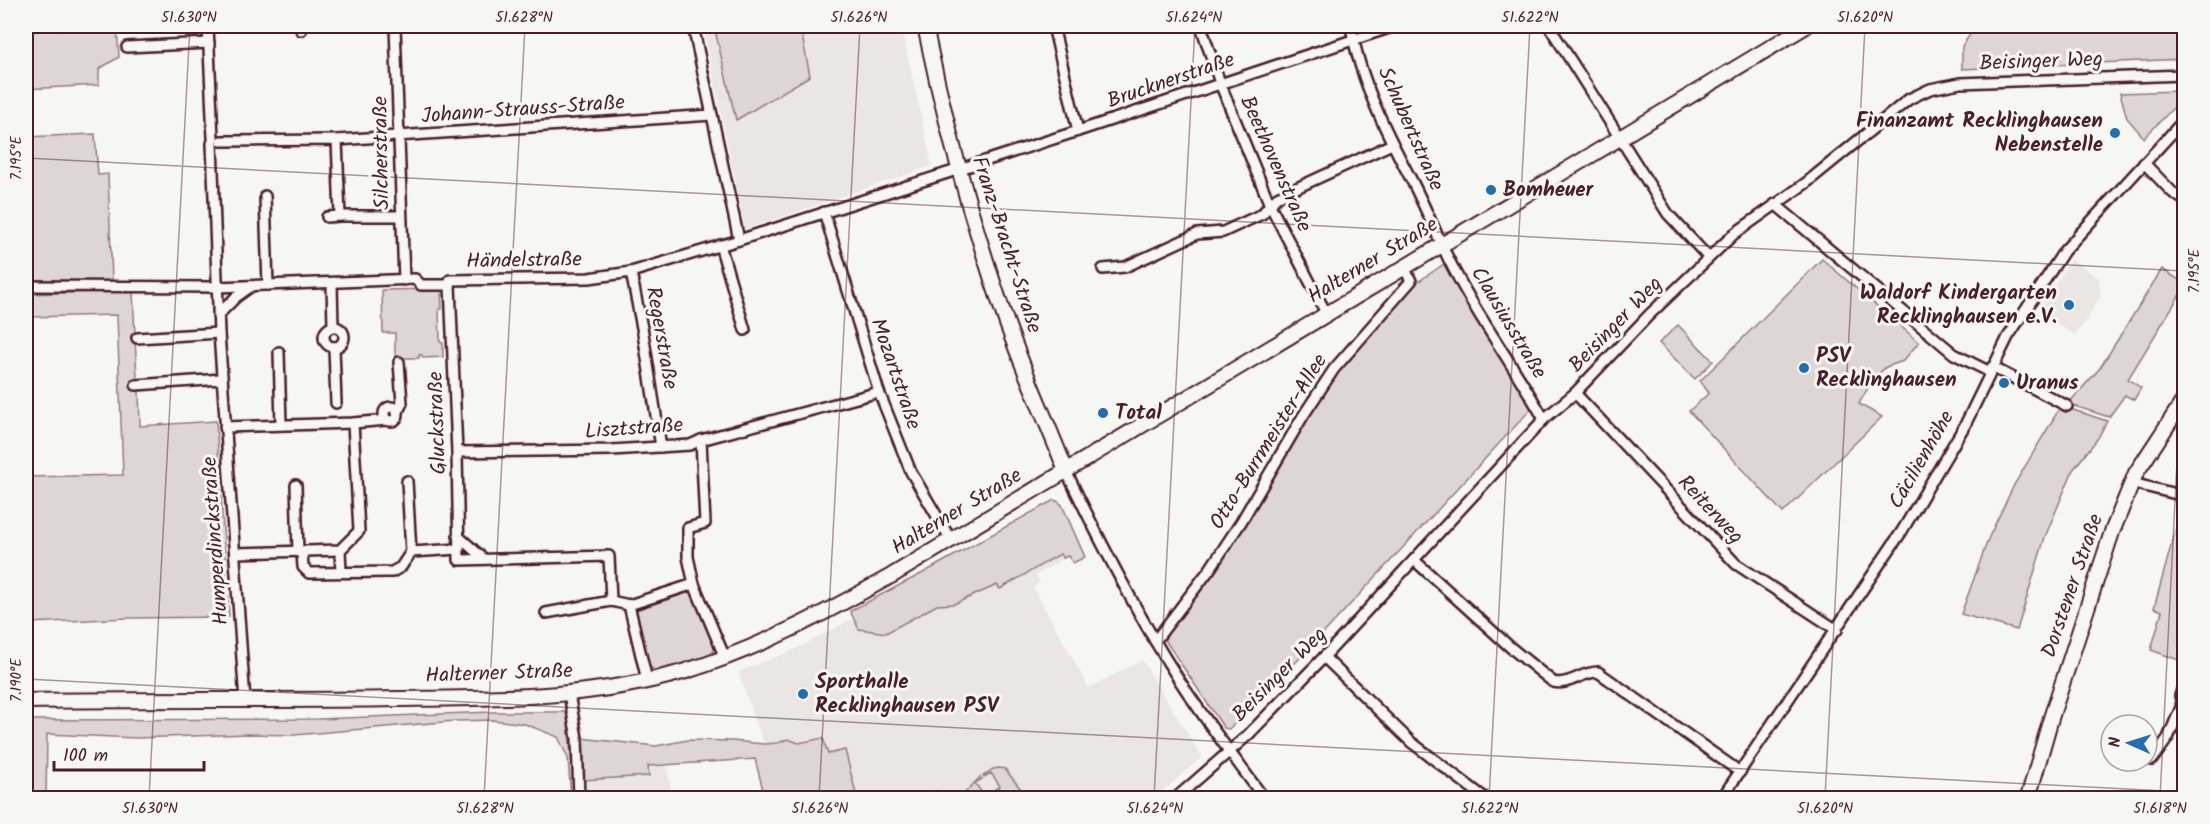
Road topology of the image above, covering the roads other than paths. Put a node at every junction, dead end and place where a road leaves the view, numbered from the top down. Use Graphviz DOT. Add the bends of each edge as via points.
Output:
graph roads {
  1 [pos="208,26"];
  2 [pos="395,26"];
  3 [pos="693,26"];
  4 [pos="925,26"];
  5 [pos="1053,26"];
  6 [pos="1201,26"];
  7 [pos="1351,26"];
  8 [pos="1395,26"];
  9 [pos="1548,26"];
  10 [pos="1806,26"];
  11 [pos="1353,39"];
  12 [pos="208,43"];
  13 [pos="127,47"];
  14 [pos="2184,75"];
  15 [pos="1220,83"];
  16 [pos="712,115"];
  17 [pos="2184,120"];
  18 [pos="1078,131"];
  19 [pos="400,136"];
  20 [pos="1621,138"];
  21 [pos="338,140"];
  22 [pos="216,141"];
  23 [pos="1392,144"];
  24 [pos="2144,163"];
  25 [pos="959,169"];
  26 [pos="265,196"];
  27 [pos="2184,200"];
  28 [pos="1775,204"];
  29 [pos="1270,206"];
  30 [pos="824,212"];
  31 [pos="340,216"];
  32 [pos="401,216"];
  33 [pos="327,217"];
  34 [pos="739,240"];
  35 [pos="720,245"];
  36 [pos="1442,245"];
  37 [pos="1708,257"];
  38 [pos="1404,267"];
  39 [pos="1103,268"];
  40 [pos="631,272"];
  41 [pos="404,280"];
  42 [pos="332,283"];
  43 [pos="268,285"];
  44 [pos="450,285"];
  45 [pos="26,286"];
  46 [pos="252,286"];
  47 [pos="217,287"];
  48 [pos="1326,313"];
  49 [pos="218,315"];
  50 [pos="333,327"];
  51 [pos="745,330"];
  52 [pos="219,333"];
  53 [pos="137,338"];
  54 [pos="334,347"];
  55 [pos="279,352"];
  56 [pos="399,362"];
  57 [pos="1991,370"];
  58 [pos="222,379"];
  59 [pos="136,385"];
  60 [pos="879,392"];
  61 [pos="1575,393"];
  62 [pos="2184,400"];
  63 [pos="336,403"];
  64 [pos="2067,406"];
  65 [pos="1544,419"];
  66 [pos="353,423"];
  67 [pos="281,425"];
  68 [pos="225,427"];
  69 [pos="701,440"];
  70 [pos="661,447"];
  71 [pos="457,452"];
  72 [pos="1066,471"];
  73 [pos="407,481"];
  74 [pos="2132,483"];
  75 [pos="296,485"];
  76 [pos="2184,496"];
  77 [pos="458,536"];
  78 [pos="951,540"];
  79 [pos="459,549"];
  80 [pos="340,550"];
  81 [pos="300,552"];
  82 [pos="411,552"];
  83 [pos="235,553"];
  84 [pos="484,559"];
  85 [pos="1414,560"];
  86 [pos="341,572"];
  87 [pos="694,584"];
  88 [pos="612,602"];
  89 [pos="629,605"];
  90 [pos="26,610"];
  91 [pos="546,612"];
  92 [pos="1837,630"];
  93 [pos="26,638"];
  94 [pos="1155,641"];
  95 [pos="1324,657"];
  96 [pos="725,658"];
  97 [pos="647,680"];
  98 [pos="2184,684"];
  99 [pos="569,694"];
  100 [pos="26,701"];
  101 [pos="245,701"];
  102 [pos="2183,706"];
  103 [pos="2159,750"];
  104 [pos="1229,751"];
  105 [pos="1740,772"];
  106 [pos="579,798"];
  107 [pos="1176,798"];
  108 [pos="1264,798"];
  109 [pos="1485,798"];
  110 [pos="1722,798"];
  111 [pos="2028,798"];
  1 -- 12 [label="street, Humperdinckstraße"];
  2 -- 19 [label="street, Silcherstraße"];
  3 -- 16 [label="street"];
  4 -- 25 [label="main road, Franz-Bracht-Straße"];
  5 -- 18 [label="street"];
  6 -- 15 [label="street, Beethovenstraße"];
  7 -- 11 [label="street, Schubertstraße"];
  8 -- 11 [label="street, Brucknerstraße"];
  9 -- 20 [label="street"];
  10 -- 20 [label="main road, Halterner Straße"];
  11 -- 15 [label="street, Brucknerstraße"];
  11 -- 23 [label="street, Schubertstraße"];
  12 -- 13 [label="street"];
  12 -- 22 [label="street, Humperdinckstraße"];
  14 -- 28 [label="street, Beisinger Weg" via="1960,83 1930,89 1909,99"];
  15 -- 18 [label="street, Brucknerstraße"];
  15 -- 29 [label="street, Beethovenstraße"];
  16 -- 19 [label="street, Johann-Strauss-Straße"];
  16 -- 34 [label="street"];
  17 -- 24 [label="street, Cäcilienhöhe"];
  18 -- 25 [label="street, Brucknerstraße"];
  19 -- 21 [label="street, Johann-Strauss-Straße"];
  19 -- 32 [label="street, Silcherstraße"];
  20 -- 36 [label="main road, Halterner Straße"];
  20 -- 37 [label="street" via="1668,214"];
  21 -- 22 [label="street, Johann-Strauss-Straße"];
  21 -- 31 [label="street"];
  22 -- 47 [label="street, Humperdinckstraße"];
  23 -- 29 [label="street" via="1277,197"];
  23 -- 36 [label="street, Schubertstraße"];
  24 -- 27 [label="street"];
  24 -- 57 [label="street, Cäcilienhöhe" via="2064,251"];
  25 -- 30 [label="street, Händelstraße"];
  25 -- 72 [label="main road, Franz-Bracht-Straße" via="1004,317"];
  26 -- 43 [label="street"];
  28 -- 37 [label="street, Beisinger Weg"];
  28 -- 57 [label="street" via="1954,354"];
  29 -- 39 [label="street" via="1262,214 1223,232 1197,234 1125,267"];
  29 -- 48 [label="street, Beethovenstraße"];
  30 -- 34 [label="street, Händelstraße"];
  30 -- 60 [label="street, Mozartstraße"];
  31 -- 32 [label="street"];
  31 -- 33 [label="street"];
  32 -- 41 [label="street, Silcherstraße"];
  34 -- 35 [label="street, Händelstraße"];
  35 -- 40 [label="street, Händelstraße"];
  35 -- 51 [label="street"];
  36 -- 38 [label="main road, Halterner Straße"];
  36 -- 65 [label="street, Clausiusstraße"];
  37 -- 61 [label="street, Beisinger Weg"];
  38 -- 48 [label="main road, Halterner Straße"];
  38 -- 94 [label="street, Otto-Burrmeister-Allee" via="1411,281 1334,369 1222,551"];
  40 -- 44 [label="street, Händelstraße" via="589,278 450,280"];
  40 -- 70 [label="street, Regerstraße"];
  41 -- 42 [label="street, Händelstraße"];
  41 -- 44 [label="street, Händelstraße" via="415,279 421,285"];
  42 -- 43 [label="street, Händelstraße"];
  42 -- 50 [label="street"];
  43 -- 46 [label="street, Händelstraße"];
  44 -- 71 [label="street, Gluckstraße"];
  45 -- 47 [label="street, Händelstraße"];
  46 -- 47 [label="street, Händelstraße"];
  46 -- 49 [label="street"];
  47 -- 49 [label="street, Humperdinckstraße"];
  48 -- 72 [label="main road, Halterner Straße"];
  49 -- 52 [label="street, Humperdinckstraße"];
  50 -- 54 [label="street" via="344,336 341,344"];
  50 -- 54 [label="street" via="323,338"];
  52 -- 53 [label="street"];
  52 -- 58 [label="street, Humperdinckstraße"];
  54 -- 63 [label="street"];
  55 -- 67 [label="street"];
  56 -- 66 [label="street" via="402,403 397,413 388,408 384,414 387,420"];
  57 -- 64 [label="street"];
  57 -- 92 [label="street, Cäcilienhöhe" via="1965,425"];
  58 -- 59 [label="street"];
  58 -- 68 [label="street, Humperdinckstraße"];
  60 -- 69 [label="street, Lisztstraße"];
  60 -- 78 [label="street, Mozartstraße" via="911,472"];
  61 -- 65 [label="street, Beisinger Weg"];
  61 -- 92 [label="street, Reiterweg" via="1736,564"];
  62 -- 74 [label="main road, Dorstener Straße"];
  65 -- 85 [label="street, Beisinger Weg"];
  66 -- 67 [label="street"];
  66 -- 80 [label="street" via="359,531"];
  67 -- 68 [label="street"];
  68 -- 83 [label="street, Humperdinckstraße"];
  69 -- 70 [label="street, Lisztstraße" via="690,445"];
  69 -- 87 [label="street" via="705,522 688,528 688,557"];
  70 -- 71 [label="street, Lisztstraße"];
  71 -- 77 [label="street, Gluckstraße"];
  72 -- 78 [label="main road, Halterner Straße"];
  72 -- 94 [label="street" via="1108,558"];
  73 -- 82 [label="street"];
  74 -- 76 [label="street"];
  74 -- 111 [label="main road, Dorstener Straße" via="2092,588"];
  75 -- 81 [label="street"];
  77 -- 79 [label="street, Gluckstraße"];
  77 -- 84 [label="street"];
  78 -- 96 [label="main road, Halterner Straße" via="800,625"];
  79 -- 82 [label="street"];
  79 -- 84 [label="street, Gluckstraße" via="459,560"];
  80 -- 81 [label="street"];
  80 -- 86 [label="street"];
  81 -- 83 [label="street"];
  81 -- 86 [label="street" via="303,567 309,573"];
  82 -- 86 [label="street" via="401,567 392,572"];
  83 -- 101 [label="street, Humperdinckstraße"];
  84 -- 88 [label="street" via="609,556"];
  85 -- 95 [label="street, Beisinger Weg"];
  85 -- 105 [label="street" via="1553,682 1562,684 1587,672 1598,672"];
  87 -- 89 [label="street"];
  87 -- 96 [label="street"];
  88 -- 89 [label="street"];
  88 -- 91 [label="street"];
  89 -- 97 [label="street"];
  90 -- 93 [label="street"];
  92 -- 105 [label="street, Cäcilienhöhe"];
  94 -- 104 [label="street"];
  95 -- 104 [label="street, Beisinger Weg"];
  95 -- 109 [label="street" via="1412,742"];
  96 -- 97 [label="main road, Halterner Straße"];
  97 -- 99 [label="main road, Halterner Straße"];
  98 -- 102 [label="street" via="2180,696"];
  99 -- 101 [label="main road, Halterner Straße"];
  99 -- 106 [label="street" via="577,738"];
  100 -- 101 [label="main road, Halterner Straße"];
  102 -- 103 [label="street"];
  104 -- 107 [label="street, Beisinger Weg"];
  104 -- 108 [label="street"];
  105 -- 110 [label="street, Cäcilienhöhe"];
}
